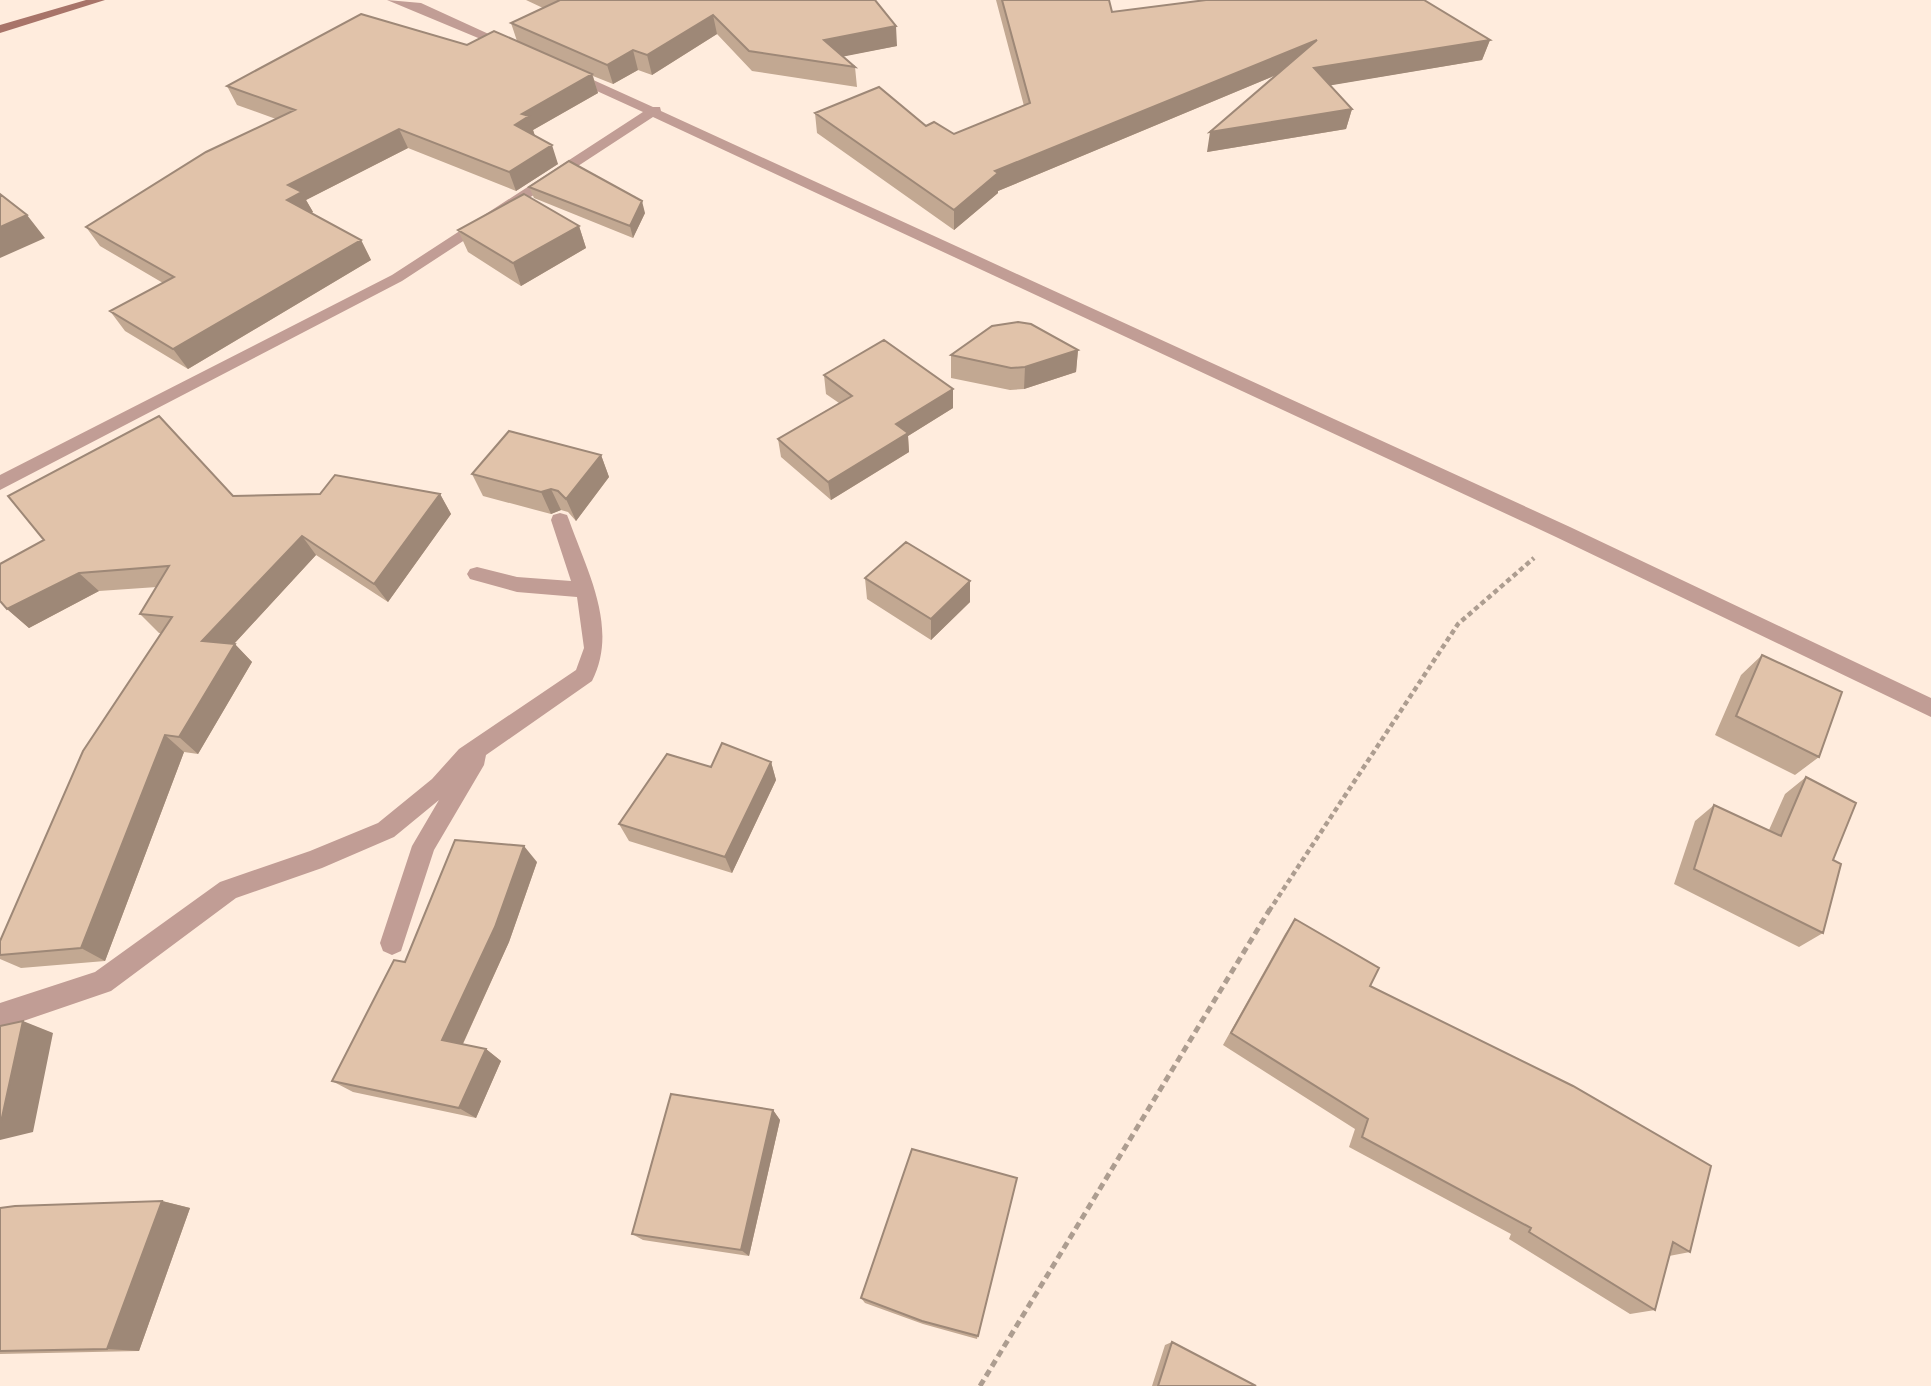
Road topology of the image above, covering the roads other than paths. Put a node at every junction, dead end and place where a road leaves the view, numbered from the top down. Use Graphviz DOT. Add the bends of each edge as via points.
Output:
graph roads {
  1 [pos="99,0"];
  2 [pos="393,0"];
  3 [pos="0,29"];
  4 [pos="529,55"];
  5 [pos="554,66"];
  6 [pos="654,110"];
  7 [pos="0,483"];
  8 [pos="559,520"];
  9 [pos="477,575"];
  10 [pos="584,589"];
  11 [pos="1931,708"];
  12 [pos="484,743"];
  13 [pos="401,817"];
  14 [pos="424,846"];
  15 [pos="392,943"];
  16 [pos="0,1016"];
  1 -- 3 [label="main road"];
  2 -- 4 [label="street"];
  5 -- 6 [label="street"];
  6 -- 7 [label="street" via="397,278"];
  6 -- 11 [label="street"];
  8 -- 10 [label="street"];
  9 -- 10 [label="street" via="508,585"];
  10 -- 12 [label="street" via="594,648 585,675"];
  12 -- 13 [label="street"];
  12 -- 14 [label="street"];
  13 -- 14 [label="street"];
  13 -- 16 [label="street" via="386,830 228,890 102,982"];
  14 -- 15 [label="street"];
}
